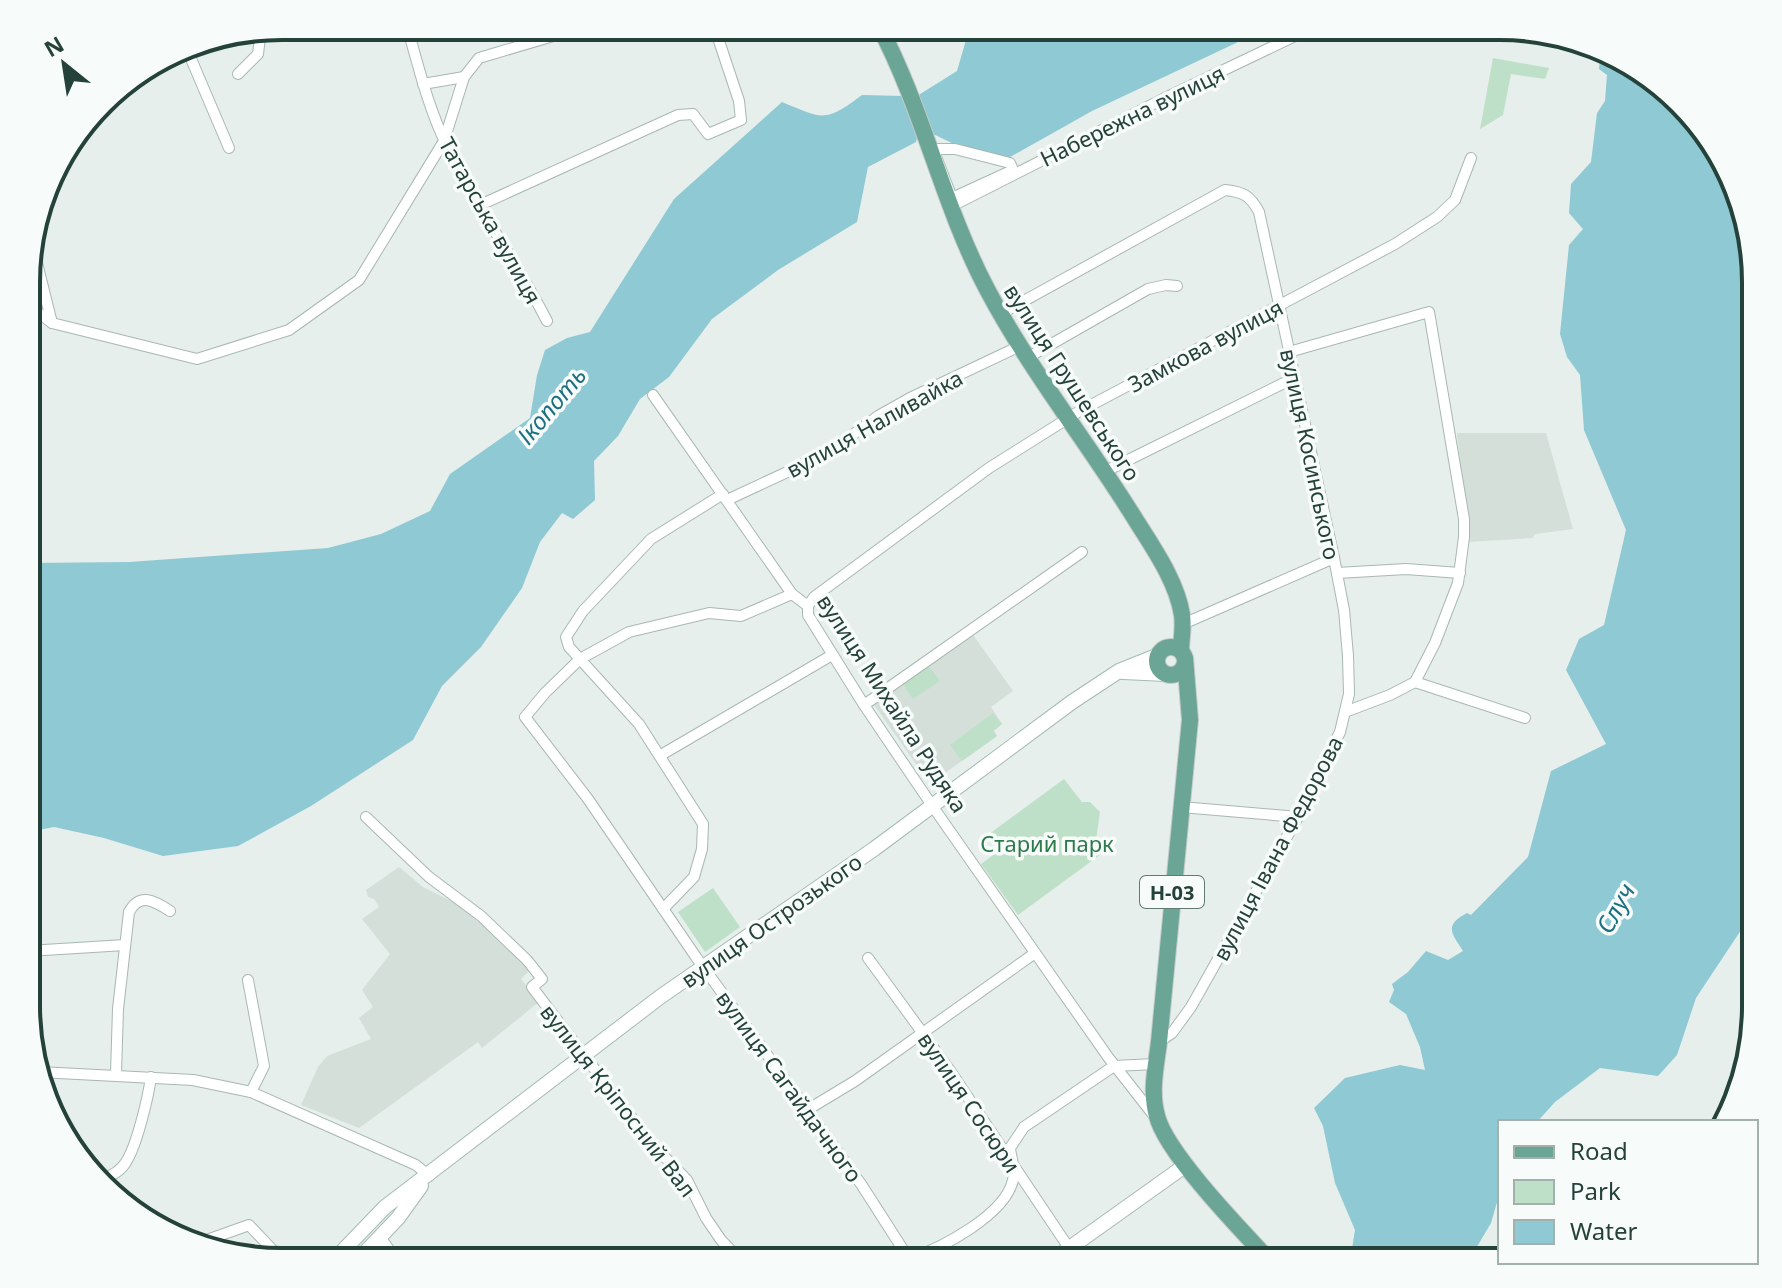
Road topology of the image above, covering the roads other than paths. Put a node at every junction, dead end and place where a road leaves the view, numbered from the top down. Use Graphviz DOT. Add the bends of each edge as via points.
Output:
graph roads {
  1 [pos="411,41"];
  2 [pos="536,41"];
  3 [pos="719,41"];
  4 [pos="885,41"];
  5 [pos="1285,41"];
  6 [pos="259,42"];
  7 [pos="190,58"];
  8 [pos="238,74"];
  9 [pos="464,77"];
  10 [pos="423,84"];
  11 [pos="444,141"];
  12 [pos="229,148"];
  13 [pos="1471,158"];
  14 [pos="1013,170"];
  15 [pos="478,206"];
  16 [pos="950,207"];
  17 [pos="40,276"];
  18 [pos="1177,286"];
  19 [pos="1279,306"];
  20 [pos="1002,313"];
  21 [pos="40,314"];
  22 [pos="547,321"];
  23 [pos="52,323"];
  24 [pos="1024,352"];
  25 [pos="1289,352"];
  26 [pos="1294,378"];
  27 [pos="653,395"];
  28 [pos="1067,419"];
  29 [pos="1106,471"];
  30 [pos="725,497"];
  31 [pos="1082,552"];
  32 [pos="1334,558"];
  33 [pos="1337,573"];
  34 [pos="1460,573"];
  35 [pos="792,594"];
  36 [pos="808,606"];
  37 [pos="1183,624"];
  38 [pos="1160,653"];
  39 [pos="832,655"];
  40 [pos="1183,655"];
  41 [pos="580,659"];
  42 [pos="1119,671"];
  43 [pos="1166,674"];
  44 [pos="1415,682"];
  45 [pos="864,705"];
  46 [pos="1345,712"];
  47 [pos="1525,718"];
  48 [pos="1190,720"];
  49 [pos="661,755"];
  50 [pos="931,804"];
  51 [pos="1181,807"];
  52 [pos="366,817"];
  53 [pos="1298,817"];
  54 [pos="663,909"];
  55 [pos="170,911"];
  56 [pos="125,945"];
  57 [pos="41,950"];
  58 [pos="1035,953"];
  59 [pos="868,958"];
  60 [pos="703,967"];
  61 [pos="248,980"];
  62 [pos="922,1033"];
  63 [pos="1159,1042"];
  64 [pos="583,1057"];
  65 [pos="1155,1064"];
  66 [pos="1114,1066"];
  67 [pos="49,1072"];
  68 [pos="116,1074"];
  69 [pos="151,1077"];
  70 [pos="251,1092"];
  71 [pos="807,1110"];
  72 [pos="1157,1120"];
  73 [pos="1011,1159"];
  74 [pos="1186,1165"];
  75 [pos="110,1176"];
  76 [pos="429,1176"];
  77 [pos="385,1207"];
  78 [pos="398,1218"];
  79 [pos="380,1237"];
  80 [pos="214,1238"];
  81 [pos="270,1247"];
  82 [pos="346,1247"];
  83 [pos="370,1247"];
  84 [pos="387,1247"];
  85 [pos="728,1247"];
  86 [pos="902,1248"];
  87 [pos="934,1248"];
  88 [pos="1069,1248"];
  89 [pos="1259,1248"];
  1 -- 10 [label="street, Татарська вулиця"];
  2 -- 9 [label="street" via="479,58"];
  3 -- 15 [label="street" via="741,120 708,134 693,114 678,115"];
  4 -- 16 [label="main road, вулиця Грушевського / Н-03"];
  5 -- 16 [label="street, Набережна вулиця"];
  6 -- 8 [label="street" via="258,54"];
  7 -- 12 [label="street"];
  9 -- 10 [label="street"];
  9 -- 11 [label="street"];
  10 -- 11 [label="street, Татарська вулиця"];
  11 -- 15 [label="street, Татарська вулиця"];
  11 -- 23 [label="street" via="359,280 289,330 197,359"];
  13 -- 19 [label="street, Замкова вулиця" via="1455,200 1437,217"];
  14 -- 14 [label="street" via="1010,163 933,149 952,198"];
  15 -- 22 [label="street, Татарська вулиця"];
  16 -- 20 [label="main road, вулиця Грушевського / Н-03"];
  17 -- 23 [label="street"];
  18 -- 24 [label="street, вулиця Наливайка" via="1148,289"];
  19 -- 20 [label="street, вулиця Косинського" via="1259,212 1252,198 1225,190"];
  19 -- 25 [label="street, вулиця Косинського"];
  19 -- 28 [label="street, Замкова вулиця"];
  20 -- 24 [label="main road, вулиця Грушевського / Н-03"];
  21 -- 23 [label="street"];
  24 -- 28 [label="main road, вулиця Грушевського / Н-03"];
  24 -- 30 [label="street, вулиця Наливайка" via="910,398 835,446"];
  25 -- 26 [label="street, вулиця Косинського"];
  25 -- 34 [label="street" via="1429,312 1464,519"];
  26 -- 29 [label="street"];
  26 -- 32 [label="street, вулиця Косинського"];
  27 -- 30 [label="street, вулиця Михайла Рудяка"];
  28 -- 29 [label="main road, вулиця Грушевського / Н-03"];
  28 -- 36 [label="street, Замкова вулиця" via="964,486"];
  29 -- 37 [label="main road, вулиця Грушевського / Н-03" via="1155,551 1176,594"];
  30 -- 35 [label="street, вулиця Михайла Рудяка"];
  30 -- 41 [label="street, вулиця Наливайка" via="651,539 583,611 566,637"];
  31 -- 45 [label="street"];
  32 -- 33 [label="street, вулиця Косинського"];
  32 -- 37 [label="street"];
  33 -- 34 [label="street"];
  33 -- 46 [label="street, вулиця Косинського" via="1348,656"];
  34 -- 44 [label="street"];
  35 -- 36 [label="street, вулиця Михайла Рудяка"];
  35 -- 41 [label="street" via="741,616 709,613 629,632"];
  36 -- 39 [label="street, вулиця Михайла Рудяка"];
  37 -- 38 [label="main road"];
  37 -- 40 [label="main road, вулиця Грушевського / Н-03"];
  38 -- 40 [label="main road" via="1173,647"];
  38 -- 42 [label="main road, вулиця Острозького"];
  38 -- 43 [label="main road" via="1159,668"];
  39 -- 45 [label="street, вулиця Михайла Рудяка"];
  39 -- 49 [label="street"];
  40 -- 43 [label="main road" via="1178,673"];
  40 -- 48 [label="main road, вулиця Грушевського / Н-03"];
  41 -- 49 [label="street"];
  41 -- 54 [label="street, вулиця Сагайдачного" via="525,717"];
  42 -- 43 [label="main road"];
  42 -- 50 [label="main road, вулиця Острозького"];
  43 -- 48 [label="main road"];
  44 -- 46 [label="street, вулиця Івана Федорова"];
  44 -- 47 [label="street"];
  45 -- 50 [label="street, вулиця Михайла Рудяка"];
  46 -- 53 [label="street, вулиця Івана Федорова"];
  48 -- 51 [label="main road, вулиця Грушевського / Н-03"];
  49 -- 54 [label="street" via="703,824 694,877"];
  50 -- 58 [label="street, вулиця Михайла Рудяка"];
  50 -- 60 [label="main road, вулиця Острозького"];
  51 -- 53 [label="street"];
  51 -- 63 [label="main road, вулиця Грушевського / Н-03"];
  52 -- 64 [label="street, вулиця Кріпосний Вал" via="527,960 542,979 532,987"];
  53 -- 63 [label="street, вулиця Івана Федорова" via="1191,1007"];
  54 -- 60 [label="street, вулиця Сагайдачного"];
  55 -- 56 [label="street" via="154,900 133,904"];
  56 -- 57 [label="street"];
  56 -- 68 [label="street"];
  58 -- 62 [label="street"];
  58 -- 66 [label="street, вулиця Михайла Рудяка"];
  59 -- 62 [label="street, вулиця Сосюри"];
  60 -- 64 [label="main road, вулиця Острозького"];
  60 -- 71 [label="street, вулиця Сагайдачного"];
  61 -- 70 [label="street" via="264,1066"];
  62 -- 71 [label="street"];
  62 -- 73 [label="street, вулиця Сосюри"];
  63 -- 65 [label="main road, вулиця Грушевського / Н-03"];
  64 -- 76 [label="main road, вулиця Острозького"];
  64 -- 85 [label="street, вулиця Кріпосний Вал" via="687,1180"];
  65 -- 66 [label="street"];
  65 -- 72 [label="main road, вулиця Грушевського / Н-03"];
  66 -- 72 [label="street, вулиця Михайла Рудяка"];
  66 -- 73 [label="street" via="1024,1127 1010,1148"];
  67 -- 68 [label="street"];
  68 -- 69 [label="street"];
  69 -- 70 [label="street"];
  69 -- 75 [label="street" via="126,1164"];
  70 -- 76 [label="street" via="416,1165"];
  71 -- 86 [label="street, вулиця Сагайдачного"];
  72 -- 74 [label="main road, вулиця Михайла Рудяка / Н-03"];
  73 -- 87 [label="street" via="1015,1173 1008,1194 966,1231"];
  73 -- 88 [label="street, вулиця Сосюри"];
  74 -- 88 [label="main road"];
  74 -- 89 [label="main road, вулиця Михайла Рудяка / Н-03"];
  76 -- 77 [label="main road, вулиця Острозького"];
  76 -- 78 [label="main road, вулиця Острозького"];
  77 -- 78 [label="main road" via="395,1209"];
  77 -- 82 [label="main road, вулиця Острозького"];
  78 -- 79 [label="main road, вулиця Острозького"];
  79 -- 83 [label="main road, вулиця Острозького"];
  79 -- 84 [label="street"];
  80 -- 81 [label="street" via="249,1225"];
}
